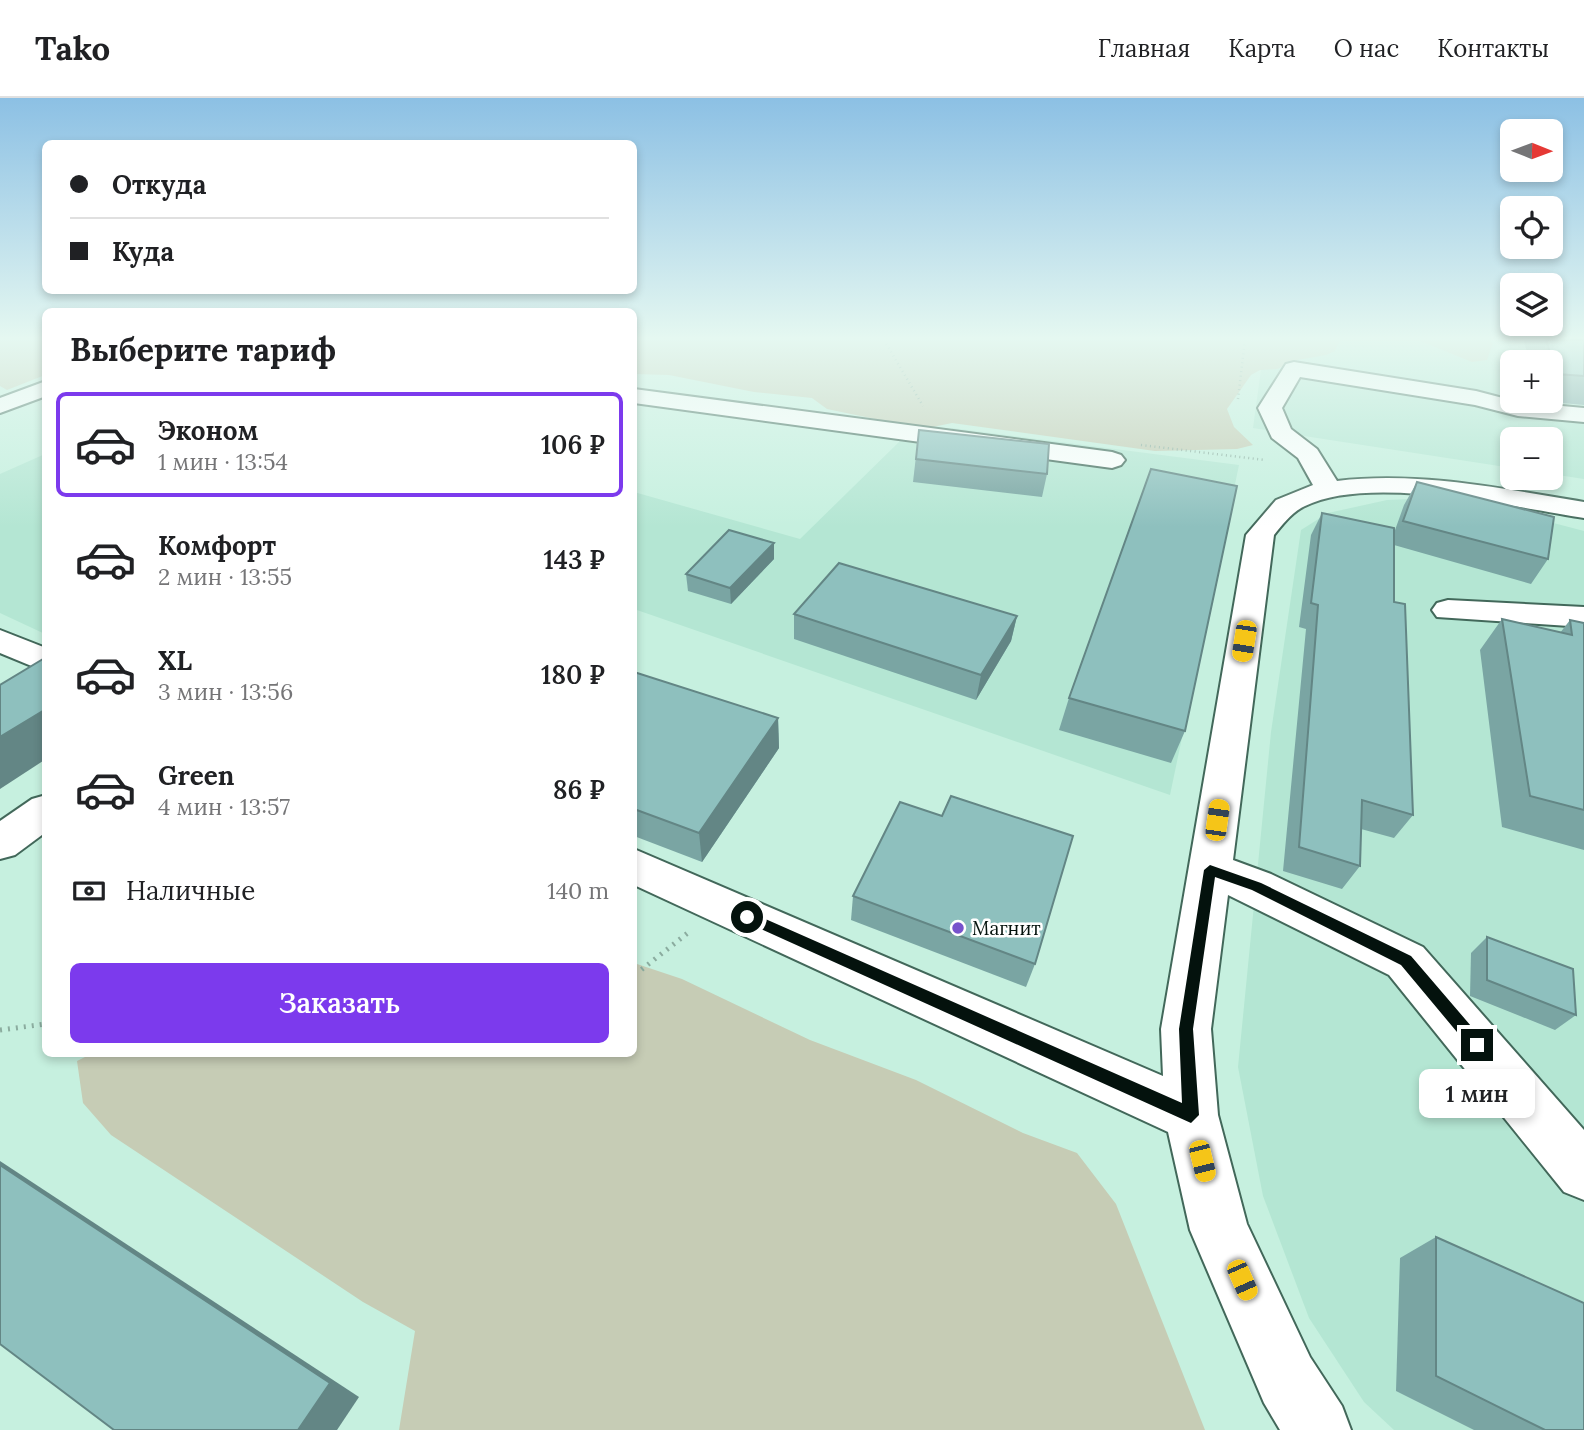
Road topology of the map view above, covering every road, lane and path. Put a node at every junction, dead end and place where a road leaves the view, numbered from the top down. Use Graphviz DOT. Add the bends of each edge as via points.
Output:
graph roads {
  1 [pos="680,402"];
  2 [pos="921,402"];
  3 [pos="1274,402"];
  4 [pos="1492,402"];
  5 [pos="924,408"];
  6 [pos="1584,415"];
  7 [pos="1112,460"];
  8 [pos="1328,488"];
  9 [pos="1584,510"];
  10 [pos="1448,610"];
  11 [pos="1584,617"];
  12 [pos="0,640"];
  13 [pos="42,659"];
  14 [pos="42,813"];
  15 [pos="0,843"];
  16 [pos="637,867"];
  17 [pos="1210,870"];
  18 [pos="723,906"];
  19 [pos="637,969"];
  20 [pos="42,1025"];
  21 [pos="0,1030"];
  22 [pos="1191,1115"];
  23 [pos="1584,1172"];
  24 [pos="1318,1430"];
  1 -- 7 [label="street"];
  2 -- 5 [label="path"];
  3 -- 8 [label="street" via="1270,408 1282,433 1308,454"];
  4 -- 6 [label="street"];
  8 -- 9 [label="street" via="1400,487"];
  8 -- 17 [label="street" via="1298,498 1275,513 1260,536"];
  10 -- 11 [label="street"];
  12 -- 13 [label="street"];
  14 -- 15 [label="street"];
  16 -- 18 [label="street"];
  17 -- 22 [label="street" via="1186,1029"];
  17 -- 23 [label="street" via="1256,887 1406,961"];
  18 -- 19 [label="path"];
  18 -- 22 [label="street"];
  20 -- 21 [label="path"];
  22 -- 24 [label="street" via="1219,1230 1287,1380"];
}
